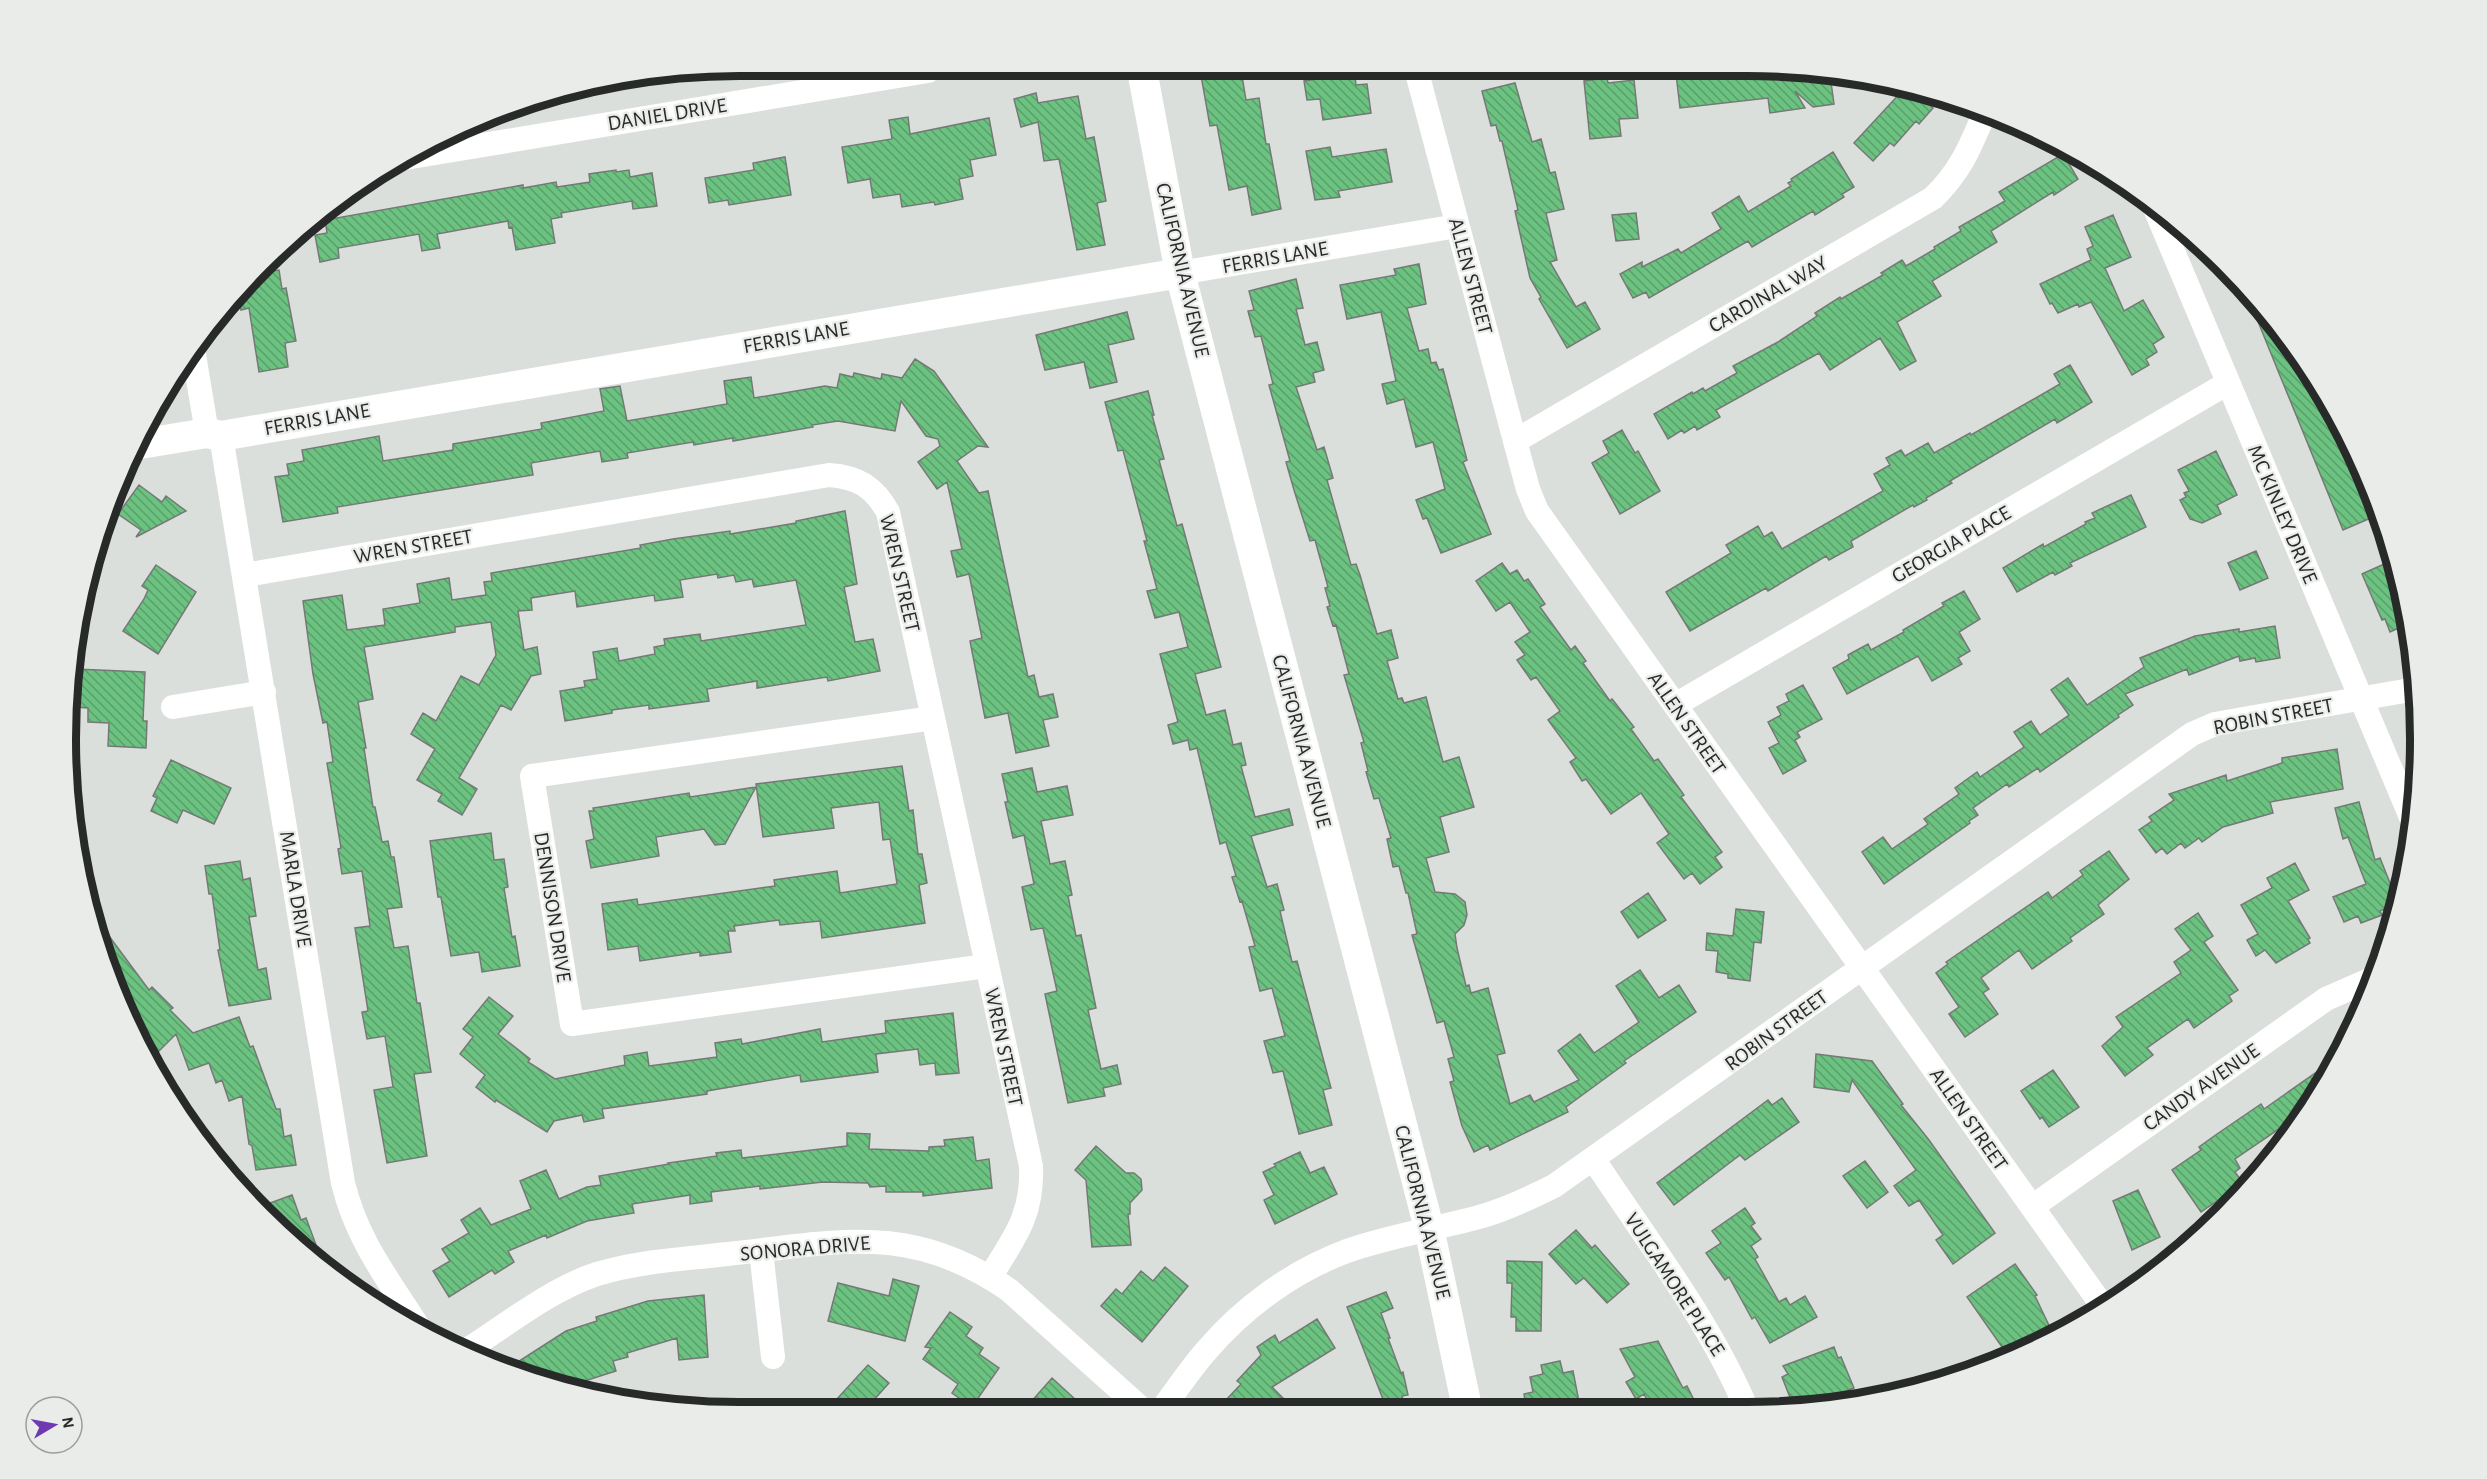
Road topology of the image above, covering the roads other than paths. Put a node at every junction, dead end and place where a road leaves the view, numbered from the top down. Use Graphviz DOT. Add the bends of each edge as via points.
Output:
graph roads {
  1 [pos="898,76"];
  2 [pos="1143,76"];
  3 [pos="1418,76"];
  4 [pos="1982,120"];
  5 [pos="429,154"];
  6 [pos="2160,222"];
  7 [pos="1457,226"];
  8 [pos="1180,273"];
  9 [pos="196,360"];
  10 [pos="2228,383"];
  11 [pos="214,434"];
  12 [pos="1515,441"];
  13 [pos="146,443"];
  14 [pos="245,575"];
  15 [pos="2409,691"];
  16 [pos="264,692"];
  17 [pos="2361,699"];
  18 [pos="1675,705"];
  19 [pos="173,707"];
  20 [pos="933,718"];
  21 [pos="2407,807"];
  22 [pos="986,966"];
  23 [pos="1862,968"];
  24 [pos="2364,982"];
  25 [pos="1594,1160"];
  26 [pos="2032,1207"];
  27 [pos="1429,1228"];
  28 [pos="762,1251"];
  29 [pos="990,1277"];
  30 [pos="2099,1301"];
  31 [pos="411,1316"];
  32 [pos="474,1346"];
  33 [pos="773,1357"];
  34 [pos="1133,1402"];
  35 [pos="1167,1402"];
  36 [pos="1466,1402"];
  37 [pos="1744,1402"];
  1 -- 5 [label="street, DANIEL DRIVE"];
  2 -- 8 [label="street, CALIFORNIA AVENUE"];
  3 -- 7 [label="street, ALLEN STREET"];
  4 -- 12 [label="street, CARDINAL WAY" via="1951,181 1933,198"];
  6 -- 10 [label="street, MC KINLEY DRIVE"];
  7 -- 8 [label="street, FERRIS LANE"];
  7 -- 12 [label="street, ALLEN STREET"];
  8 -- 11 [label="street, FERRIS LANE"];
  8 -- 27 [label="street, CALIFORNIA AVENUE"];
  9 -- 11 [label="street"];
  10 -- 17 [label="street, MC KINLEY DRIVE"];
  10 -- 18 [label="street, GEORGIA PLACE"];
  11 -- 13 [label="street, FERRIS LANE"];
  11 -- 14 [label="street, MARLA DRIVE"];
  12 -- 18 [label="street, ALLEN STREET" via="1537,511"];
  14 -- 16 [label="street, MARLA DRIVE"];
  14 -- 20 [label="street, WREN STREET" via="830,475 848,477 879,496 888,512"];
  15 -- 17 [label="street, ROBIN STREET"];
  16 -- 19 [label="street"];
  16 -- 31 [label="street, MARLA DRIVE" via="343,1183 362,1239"];
  17 -- 21 [label="street, MC KINLEY DRIVE"];
  17 -- 23 [label="street, ROBIN STREET" via="2215,724 2192,734"];
  18 -- 23 [label="street, ALLEN STREET"];
  20 -- 22 [label="street, WREN STREET"];
  20 -- 22 [label="street, DENNISON DRIVE" via="532,776 572,1024"];
  22 -- 29 [label="street, WREN STREET" via="1031,1166 1032,1187 1018,1231"];
  23 -- 25 [label="street, ROBIN STREET"];
  23 -- 26 [label="street, ALLEN STREET"];
  24 -- 26 [label="street, CANDY AVENUE" via="2326,999"];
  25 -- 27 [label="street, ROBIN STREET" via="1516,1205"];
  25 -- 37 [label="street, VULGAMORE PLACE" via="1708,1330"];
  26 -- 30 [label="street, ALLEN STREET"];
  27 -- 35 [label="street, ROBIN STREET" via="1345,1252 1269,1292 1206,1350"];
  27 -- 36 [label="street, CALIFORNIA AVENUE"];
  28 -- 29 [label="street, SONORA DRIVE" via="845,1241 883,1241 954,1258"];
  28 -- 32 [label="street, SONORA DRIVE" via="635,1265 596,1275 561,1290"];
  28 -- 33 [label="street"];
  29 -- 34 [label="street, SONORA DRIVE"];
}
